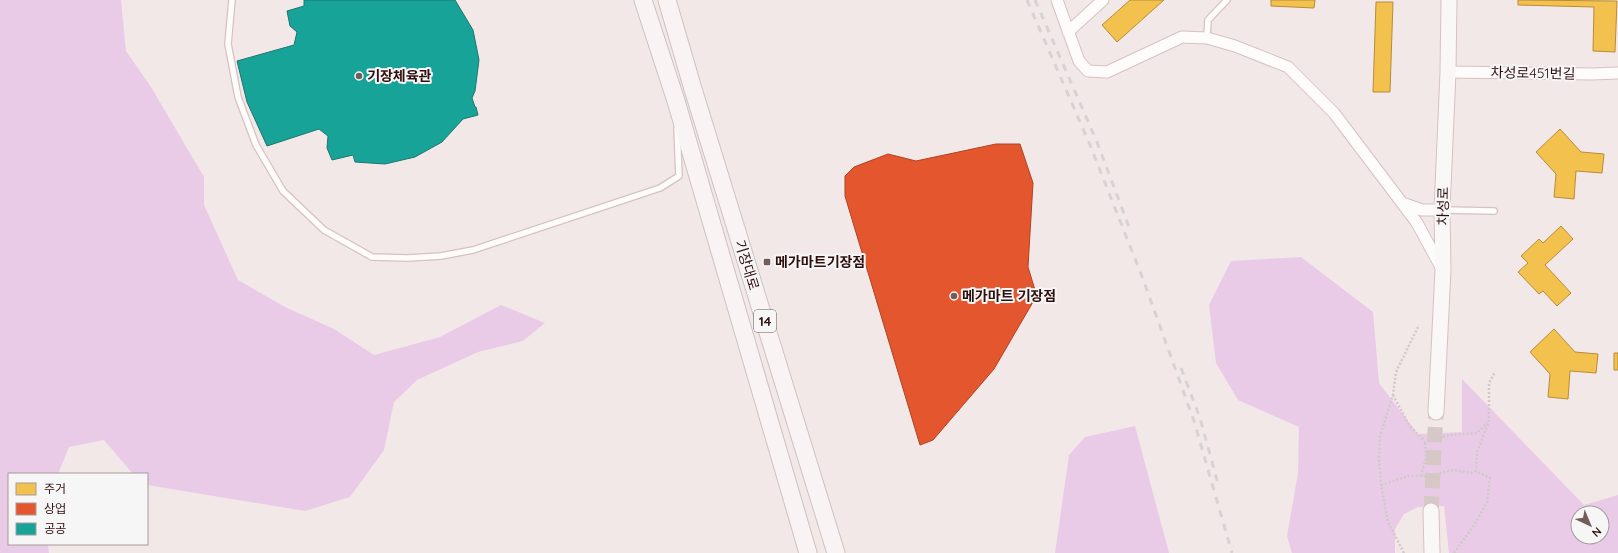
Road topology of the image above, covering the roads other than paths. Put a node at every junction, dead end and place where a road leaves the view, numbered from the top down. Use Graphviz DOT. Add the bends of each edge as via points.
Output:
graph roads {
  1 [pos="232,0"];
  2 [pos="643,0"];
  3 [pos="667,0"];
  4 [pos="1057,0"];
  5 [pos="1103,0"];
  6 [pos="1227,0"];
  7 [pos="1450,0"];
  8 [pos="1068,32"];
  9 [pos="1207,38"];
  10 [pos="1448,72"];
  11 [pos="1618,73"];
  12 [pos="676,101"];
  13 [pos="1402,203"];
  14 [pos="1442,210"];
  15 [pos="1494,211"];
  16 [pos="1443,270"];
  17 [pos="1436,412"];
  18 [pos="1431,511"];
  19 [pos="808,553"];
  20 [pos="836,553"];
  21 [pos="1432,553"];
  1 -- 12 [label="lane" via="228,44 238,97 256,146 283,191 324,230 372,257 441,256 473,250 660,188 678,176"];
  2 -- 12 [label="main road, 기장대로 / 14"];
  3 -- 20 [label="main road, 기장대로 / 14"];
  4 -- 8 [label="street"];
  5 -- 8 [label="street"];
  6 -- 9 [label="lane" via="1208,20"];
  7 -- 10 [label="main road, 차성로"];
  8 -- 9 [label="street" via="1079,61 1088,72 1107,72 1182,37"];
  9 -- 13 [label="street" via="1288,67 1334,113"];
  10 -- 11 [label="street, 차성로451번길"];
  10 -- 14 [label="main road, 차성로"];
  12 -- 19 [label="main road, 기장대로 / 14"];
  13 -- 14 [label="street" via="1422,210"];
  13 -- 16 [label="street"];
  14 -- 15 [label="lane"];
  14 -- 16 [label="main road, 차성로"];
  16 -- 17 [label="main road, 차성로"];
  18 -- 21 [label="main road"];
}
